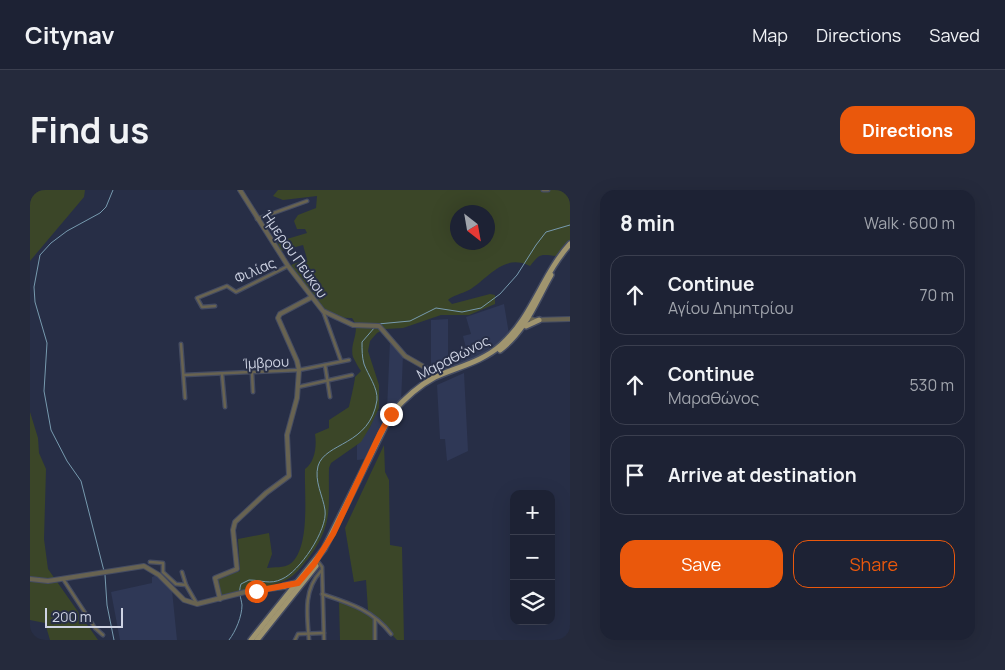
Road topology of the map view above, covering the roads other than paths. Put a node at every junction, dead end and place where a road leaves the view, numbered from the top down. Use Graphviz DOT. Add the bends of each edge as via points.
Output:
graph roads {
  1 [pos="240,190"];
  2 [pos="567,190"];
  3 [pos="570,194"];
  4 [pos="308,201"];
  5 [pos="257,219"];
  6 [pos="570,244"];
  7 [pos="570,249"];
  8 [pos="288,266"];
  9 [pos="312,297"];
  10 [pos="215,306"];
  11 [pos="534,310"];
  12 [pos="322,312"];
  13 [pos="528,316"];
  14 [pos="540,319"];
  15 [pos="570,319"];
  16 [pos="521,329"];
  17 [pos="181,344"];
  18 [pos="349,360"];
  19 [pos="340,361"];
  20 [pos="325,365"];
  21 [pos="299,370"];
  22 [pos="252,373"];
  23 [pos="222,374"];
  24 [pos="184,375"];
  25 [pos="352,375"];
  26 [pos="432,379"];
  27 [pos="328,382"];
  28 [pos="298,386"];
  29 [pos="253,392"];
  30 [pos="330,397"];
  31 [pos="186,398"];
  32 [pos="225,407"];
  33 [pos="150,562"];
  34 [pos="319,563"];
  35 [pos="321,571"];
  36 [pos="182,572"];
  37 [pos="30,579"];
  38 [pos="63,579"];
  39 [pos="298,583"];
  40 [pos="186,585"];
  41 [pos="281,587"];
  42 [pos="292,593"];
  43 [pos="322,594"];
  44 [pos="220,599"];
  45 [pos="197,604"];
  46 [pos="375,618"];
  47 [pos="324,633"];
  48 [pos="308,634"];
  49 [pos="391,634"];
  50 [pos="103,635"];
  51 [pos="251,640"];
  52 [pos="257,640"];
  53 [pos="295,640"];
  54 [pos="309,640"];
  55 [pos="324,640"];
  56 [pos="375,640"];
  1 -- 5 [label="street, Ήμερου Πεύκου"];
  2 -- 3 [label="street"];
  4 -- 5 [label="street"];
  5 -- 8 [label="street, Ήμερου Πεύκου"];
  6 -- 13 [label="main road, Μαραθώνος" via="551,268"];
  7 -- 11 [label="main road, Μαραθώνος" via="549,277"];
  8 -- 9 [label="street, Ήμερου Πεύκου"];
  8 -- 10 [label="street, Φιλίας" via="236,292 227,286 197,298 202,307"];
  9 -- 12 [label="street, Ήμερου Πεύκου"];
  9 -- 21 [label="street" via="278,318"];
  11 -- 13 [label="main road, Μαραθώνος"];
  11 -- 14 [label="main road"];
  12 -- 19 [label="street" via="342,358"];
  12 -- 26 [label="street, Ήμερου Πεύκου" via="353,326 379,326 405,356 426,368"];
  13 -- 14 [label="street"];
  13 -- 16 [label="main road, Μαραθώνος"];
  13 -- 26 [label="main road, Μαραθώνος" via="494,350"];
  14 -- 15 [label="street"];
  14 -- 16 [label="main road"];
  16 -- 34 [label="main road, Μαραθώνος" via="491,356 433,382 401,408 385,431 341,525"];
  17 -- 24 [label="street"];
  18 -- 19 [label="street, Ίμβρου"];
  19 -- 20 [label="street, Ίμβρου"];
  20 -- 21 [label="street, Ίμβρου"];
  20 -- 27 [label="street"];
  21 -- 22 [label="street, Ίμβρου"];
  21 -- 28 [label="street"];
  22 -- 23 [label="street, Ίμβρου"];
  22 -- 29 [label="street"];
  23 -- 24 [label="street, Ίμβρου"];
  23 -- 32 [label="street"];
  24 -- 31 [label="street"];
  25 -- 27 [label="street"];
  26 -- 39 [label="main road, Μαραθώνος" via="408,396 388,420 329,541"];
  27 -- 28 [label="street"];
  27 -- 30 [label="street"];
  28 -- 44 [label="street" via="287,435 290,476 235,522 237,569 215,578"];
  33 -- 40 [label="street" via="164,563 162,572 166,577 176,584"];
  34 -- 35 [label="street"];
  34 -- 42 [label="main road, Μαραθώνος"];
  35 -- 43 [label="street"];
  35 -- 48 [label="street" via="308,592"];
  36 -- 40 [label="street"];
  37 -- 38 [label="street"];
  38 -- 45 [label="street" via="147,567 184,600"];
  38 -- 50 [label="street"];
  39 -- 41 [label="main road"];
  39 -- 42 [label="main road, Μαραθώνος"];
  40 -- 45 [label="street"];
  41 -- 42 [label="street"];
  41 -- 44 [label="street"];
  42 -- 51 [label="main road, Μαραθώνος"];
  42 -- 52 [label="main road, Μαραθώνος"];
  43 -- 46 [label="street" via="349,602"];
  43 -- 47 [label="street"];
  44 -- 45 [label="street"];
  46 -- 49 [label="street"];
  46 -- 56 [label="street"];
  47 -- 48 [label="street"];
  47 -- 55 [label="street"];
  48 -- 53 [label="street" via="298,634"];
  48 -- 54 [label="street"];
}
